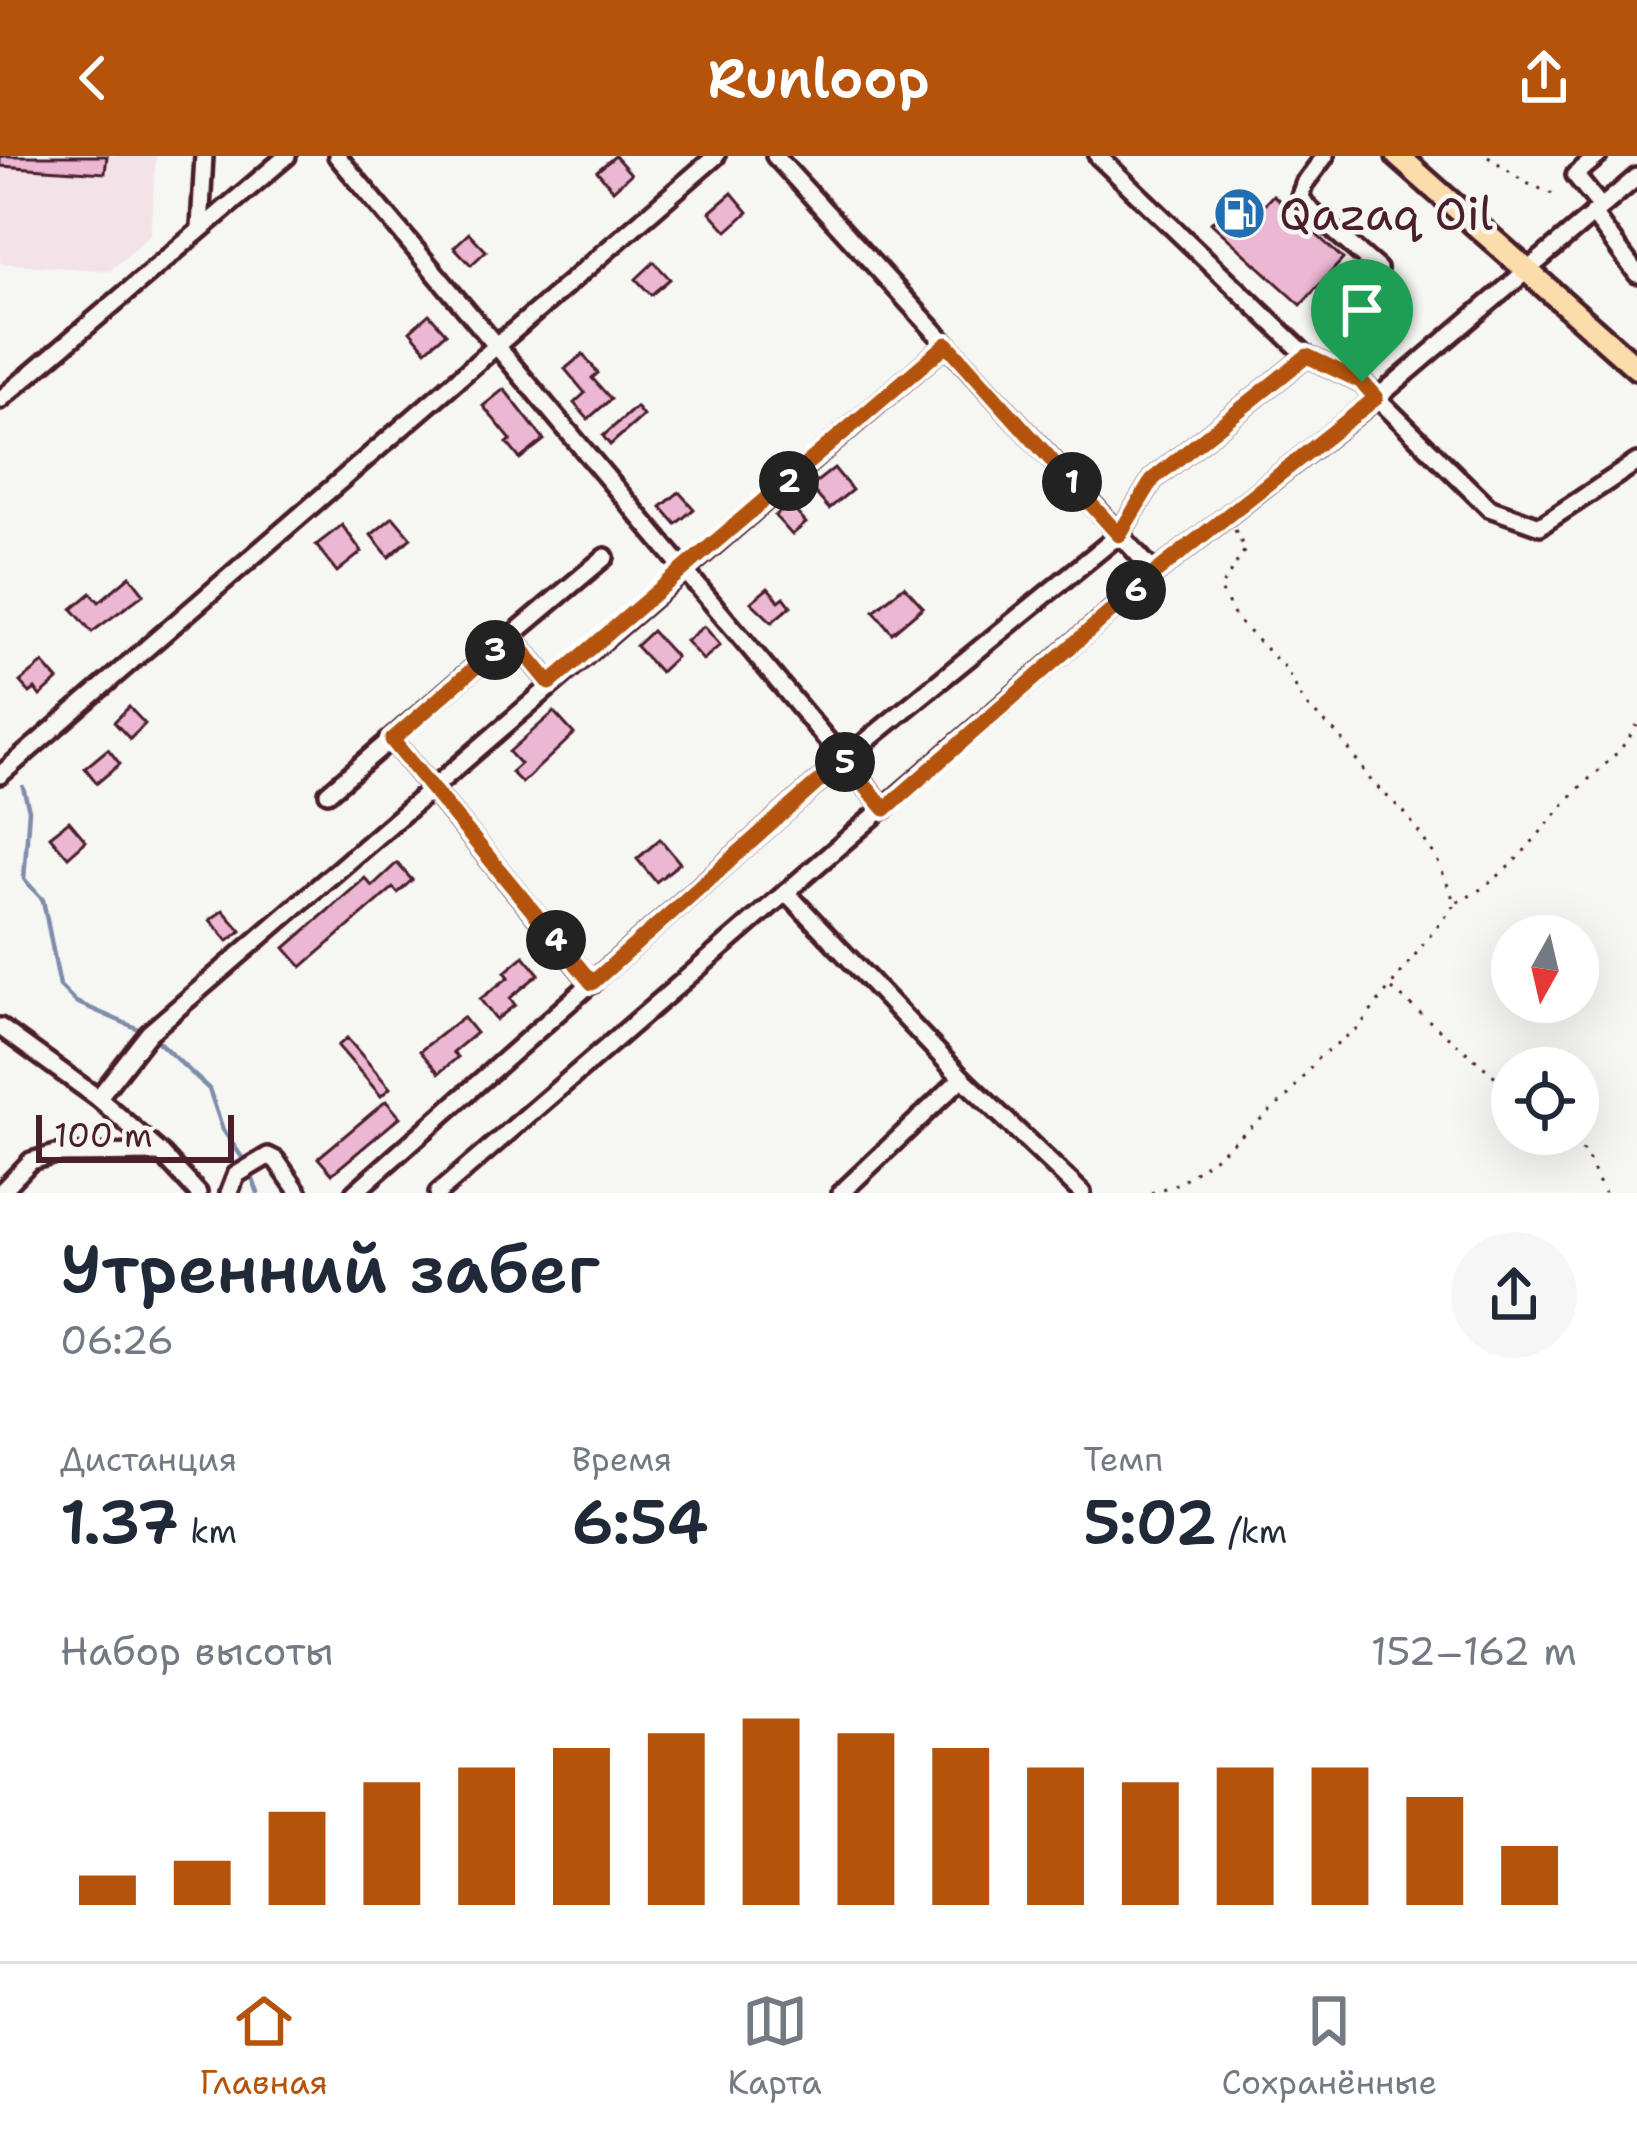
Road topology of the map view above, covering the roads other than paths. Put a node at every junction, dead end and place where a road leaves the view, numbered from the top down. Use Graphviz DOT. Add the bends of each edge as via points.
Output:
graph roads {
  1 [pos="204,156"];
  2 [pos="287,156"];
  3 [pos="337,156"];
  4 [pos="716,156"];
  5 [pos="775,156"];
  6 [pos="1098,156"];
  7 [pos="1325,156"];
  8 [pos="1398,156"];
  9 [pos="1598,156"];
  10 [pos="1637,177"];
  11 [pos="1597,211"];
  12 [pos="200,228"];
  13 [pos="1527,272"];
  14 [pos="1637,274"];
  15 [pos="947,344"];
  16 [pos="498,346"];
  17 [pos="1307,356"];
  18 [pos="1637,368"];
  19 [pos="1362,382"];
  20 [pos="1376,398"];
  21 [pos="0,400"];
  22 [pos="1637,462"];
  23 [pos="1119,535"];
  24 [pos="605,557"];
  25 [pos="683,572"];
  26 [pos="1155,573"];
  27 [pos="511,636"];
  28 [pos="550,683"];
  29 [pos="392,740"];
  30 [pos="843,760"];
  31 [pos="0,775"];
  32 [pos="430,788"];
  33 [pos="328,794"];
  34 [pos="885,809"];
  35 [pos="786,892"];
  36 [pos="592,983"];
  37 [pos="0,1027"];
  38 [pos="962,1078"];
  39 [pos="98,1098"];
  40 [pos="161,1153"];
  41 [pos="0,1192"];
  42 [pos="198,1193"];
  43 [pos="229,1193"];
  44 [pos="298,1193"];
  45 [pos="354,1193"];
  46 [pos="438,1193"];
  47 [pos="842,1193"];
  48 [pos="1082,1193"];
  1 -- 12 [label="street"];
  2 -- 12 [label="street"];
  3 -- 16 [label="street"];
  4 -- 16 [label="street"];
  5 -- 15 [label="street"];
  6 -- 17 [label="street"];
  7 -- 19 [label="street" via="1300,196 1378,269 1332,322"];
  8 -- 13 [label="highway"];
  9 -- 11 [label="street" via="1575,176"];
  10 -- 11 [label="street"];
  11 -- 13 [label="street"];
  11 -- 14 [label="street"];
  12 -- 21 [label="street"];
  13 -- 18 [label="highway"];
  13 -- 20 [label="street"];
  15 -- 23 [label="street"];
  15 -- 25 [label="street"];
  16 -- 25 [label="street"];
  16 -- 31 [label="street"];
  17 -- 19 [label="street"];
  17 -- 23 [label="street" via="1153,479"];
  19 -- 20 [label="street"];
  20 -- 22 [label="street" via="1489,508 1540,526"];
  20 -- 26 [label="street"];
  23 -- 26 [label="street"];
  23 -- 30 [label="street"];
  24 -- 27 [label="street"];
  25 -- 28 [label="street"];
  25 -- 30 [label="street"];
  26 -- 34 [label="street"];
  27 -- 28 [label="street"];
  27 -- 29 [label="street"];
  28 -- 32 [label="street"];
  29 -- 32 [label="street"];
  29 -- 33 [label="street"];
  30 -- 34 [label="street"];
  30 -- 36 [label="street"];
  32 -- 36 [label="street"];
  32 -- 39 [label="street" via="149,1033"];
  34 -- 35 [label="street"];
  35 -- 38 [label="street"];
  35 -- 46 [label="street"];
  36 -- 45 [label="street"];
  37 -- 39 [label="street"];
  38 -- 47 [label="street"];
  38 -- 48 [label="street"];
  39 -- 40 [label="street"];
  40 -- 41 [label="street" via="56,1154 31,1161"];
  40 -- 42 [label="street"];
  43 -- 44 [label="street" via="236,1174 268,1156"];
}
